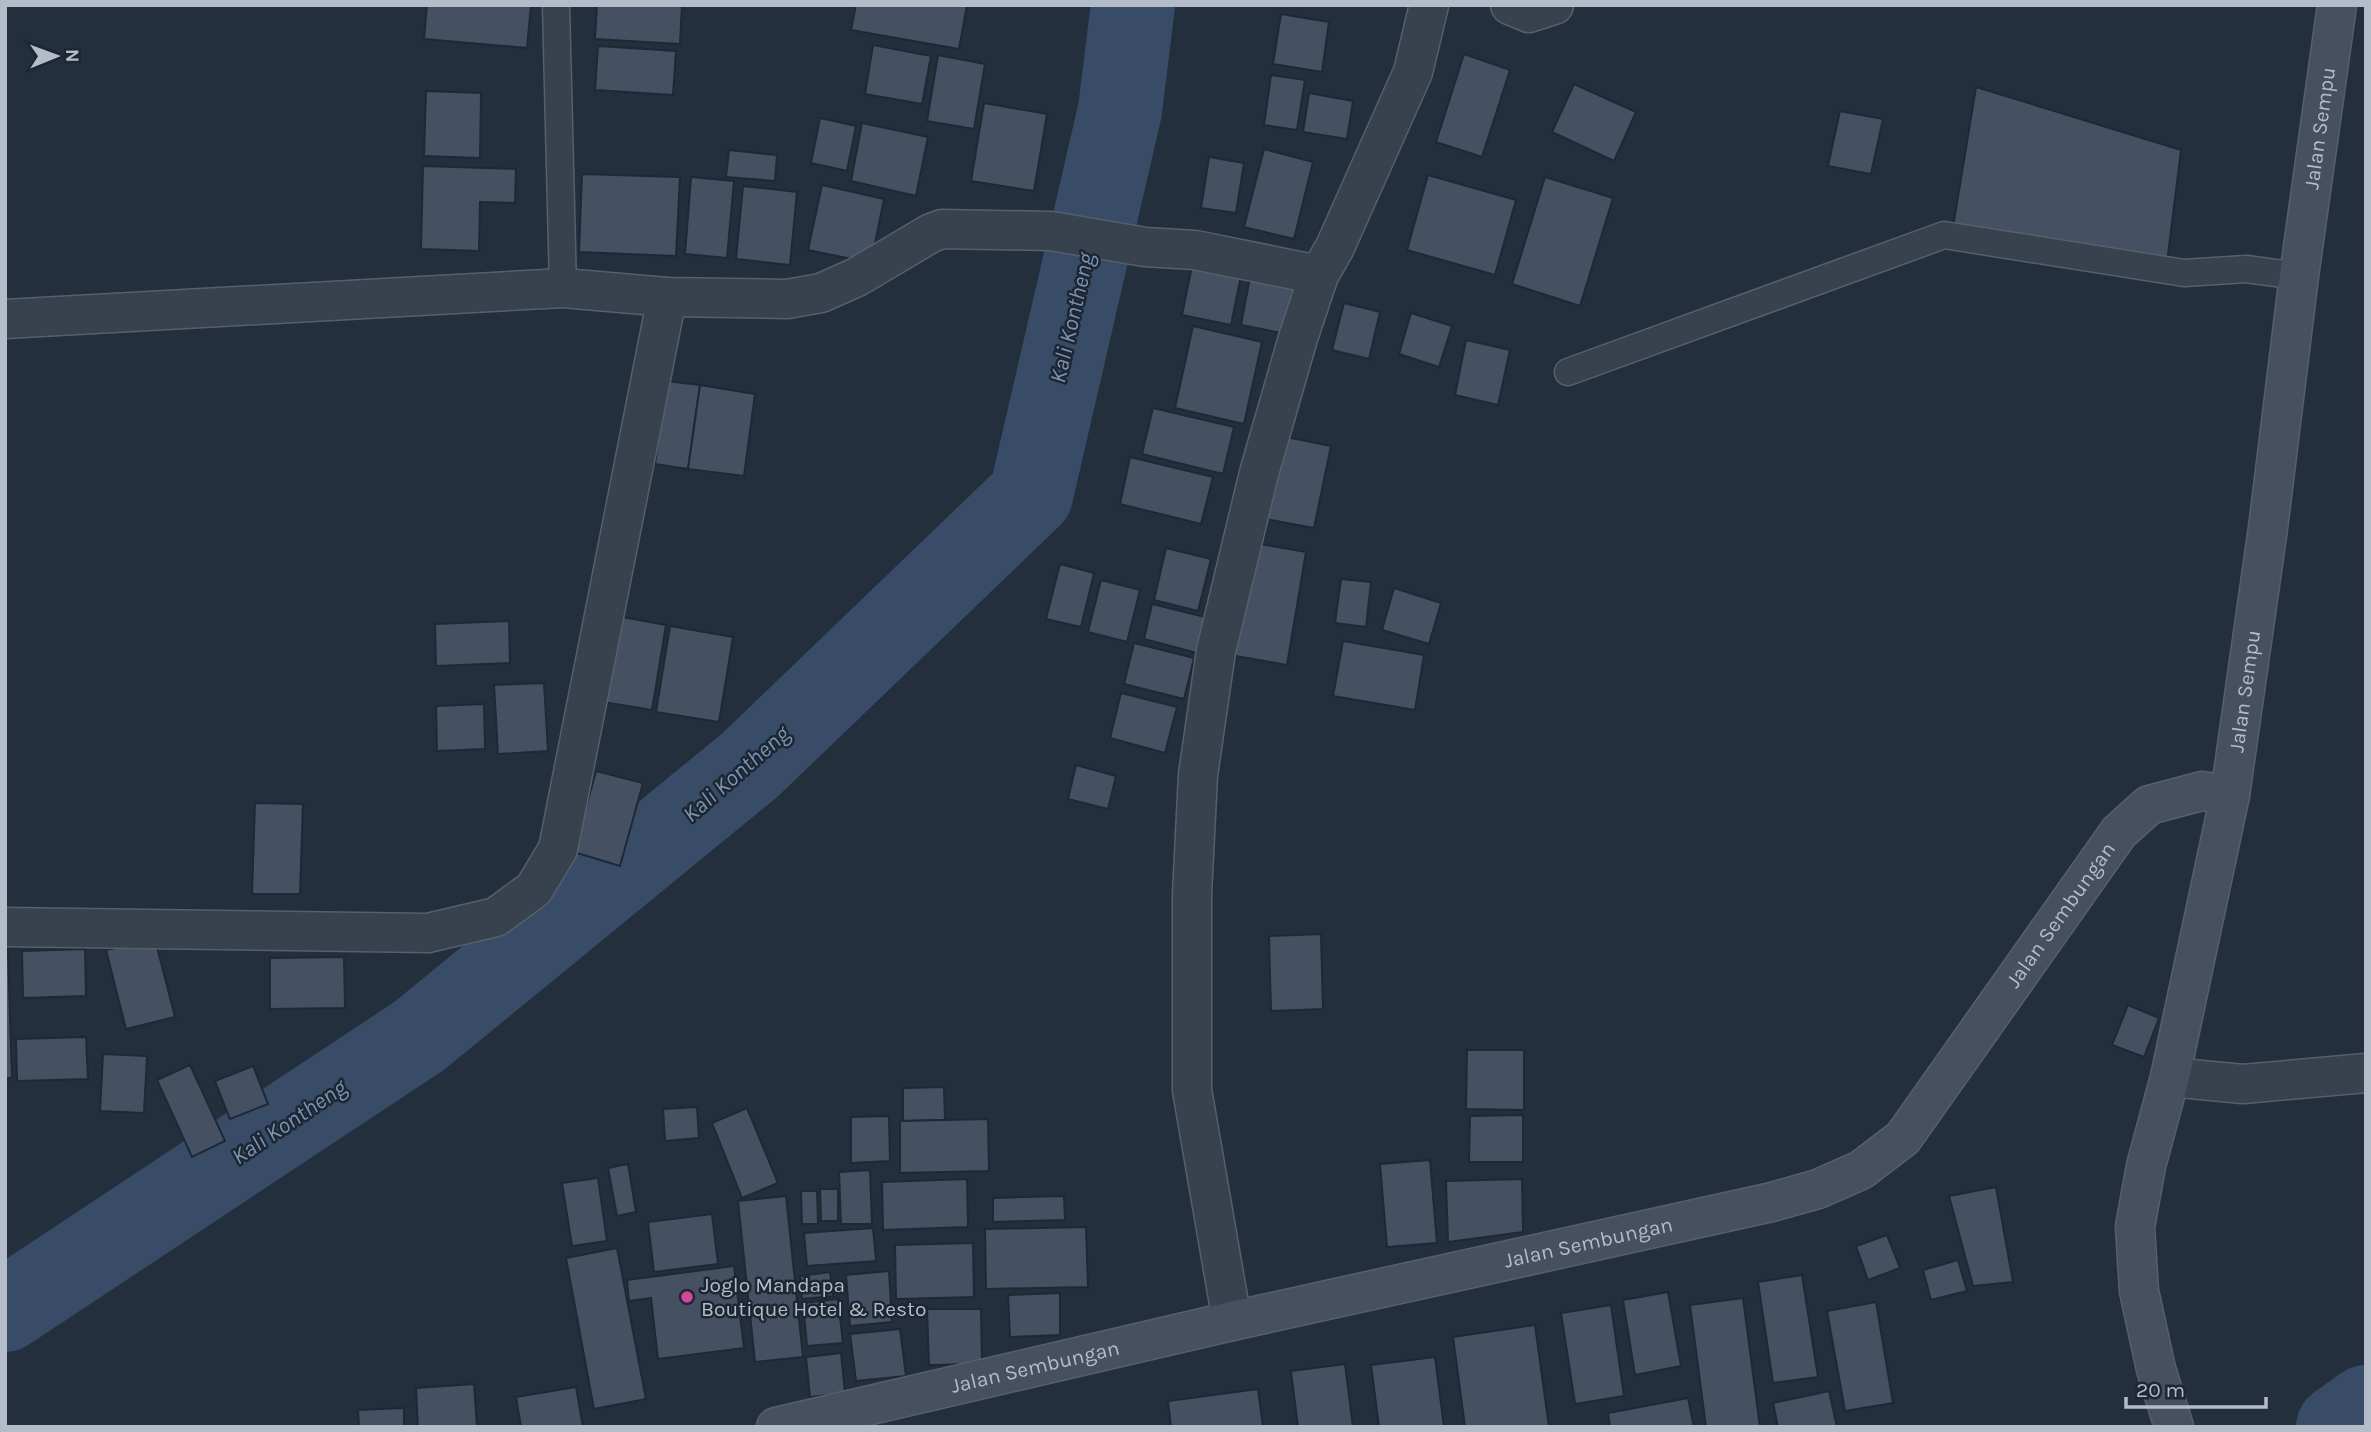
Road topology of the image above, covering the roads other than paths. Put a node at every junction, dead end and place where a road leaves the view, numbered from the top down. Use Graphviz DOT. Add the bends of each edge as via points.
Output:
graph roads {
  1 [pos="556,5"];
  2 [pos="1429,5"];
  3 [pos="1510,5"];
  4 [pos="1554,5"];
  5 [pos="2337,5"];
  6 [pos="1319,275"];
  7 [pos="2299,276"];
  8 [pos="563,288"];
  9 [pos="667,297"];
  10 [pos="5,319"];
  11 [pos="1568,372"];
  12 [pos="2230,795"];
  13 [pos="5,927"];
  14 [pos="2366,1073"];
  15 [pos="2171,1077"];
  16 [pos="1233,1321"];
  17 [pos="776,1427"];
  18 [pos="2174,1427"];
  1 -- 8 [label="lane"];
  2 -- 6 [label="street" via="1413,72"];
  3 -- 4 [label="street" via="1529,13"];
  5 -- 7 [label="street, Jalan Sempu"];
  6 -- 9 [label="street" via="1195,250 1145,247 1051,230 942,229 821,293 787,299"];
  6 -- 16 [label="street" via="1259,473 1216,651 1198,775 1192,894 1192,1090"];
  7 -- 11 [label="lane" via="2246,269 2184,273 1944,235"];
  7 -- 12 [label="street, Jalan Sempu"];
  8 -- 9 [label="street"];
  8 -- 10 [label="street"];
  9 -- 13 [label="street" via="558,849 534,889 496,916 428,933"];
  12 -- 15 [label="street, Jalan Sempu"];
  12 -- 16 [label="street, Jalan Sembungan" via="2202,792 2149,805 2119,832 1903,1138 1861,1170 1772,1202"];
  14 -- 15 [label="street" via="2243,1084"];
  15 -- 18 [label="street, Jalan Sempu" via="2146,1166 2135,1227 2139,1292"];
  16 -- 17 [label="street, Jalan Sembungan"];
}
